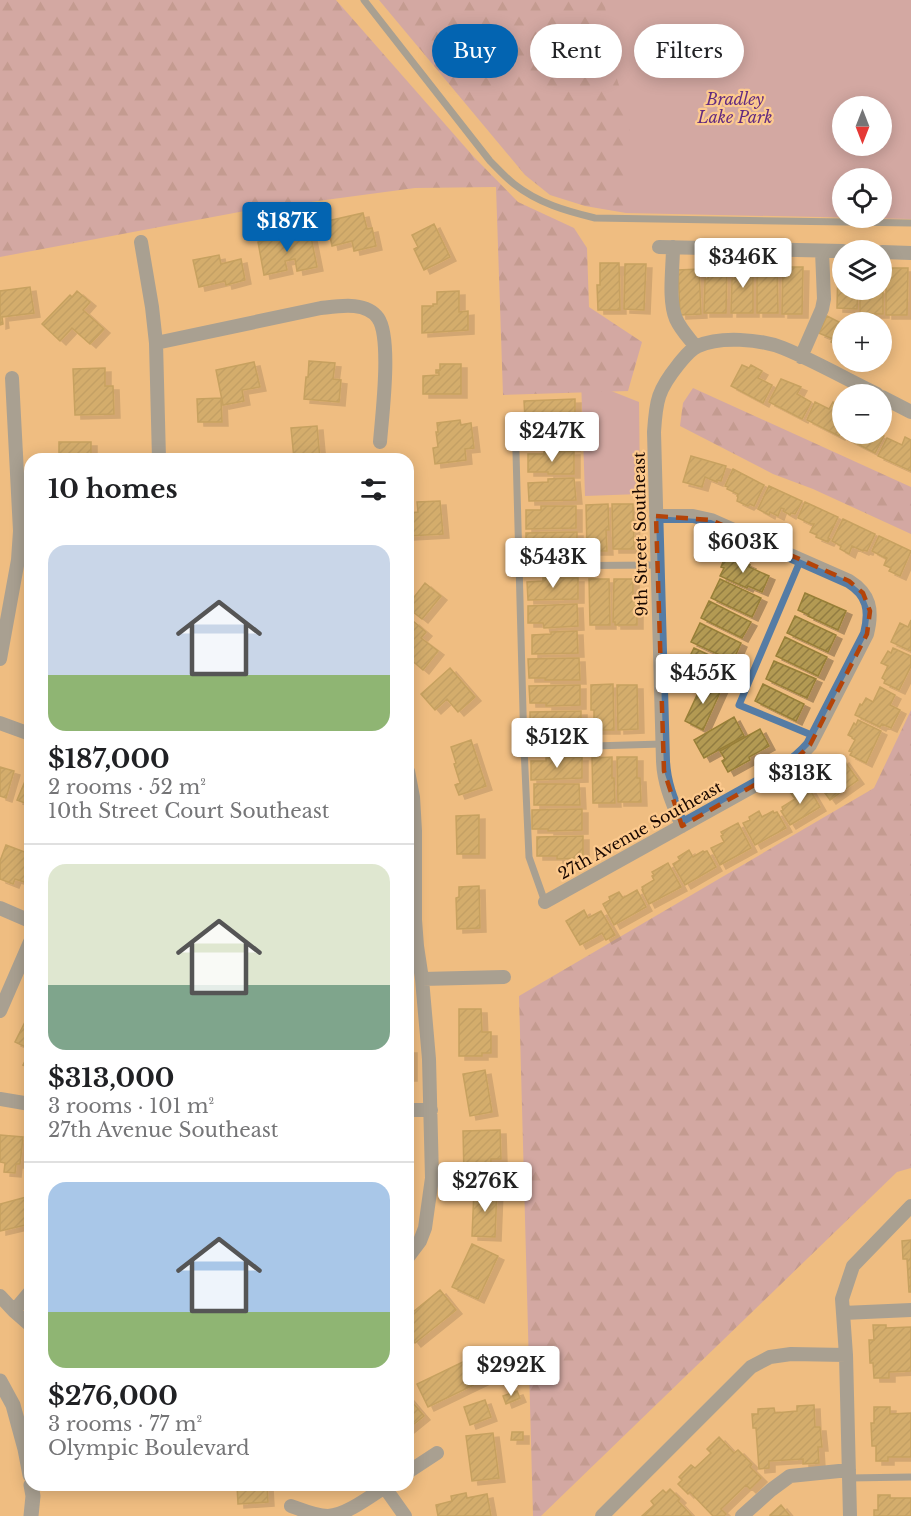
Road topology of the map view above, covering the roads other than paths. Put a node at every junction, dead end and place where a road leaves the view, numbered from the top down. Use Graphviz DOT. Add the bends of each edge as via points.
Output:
graph roads {
  1 [pos="364,0"];
  2 [pos="911,223"];
  3 [pos="141,242"];
  4 [pos="822,251"];
  5 [pos="832,251"];
  6 [pos="892,252"];
  7 [pos="911,253"];
  8 [pos="156,343"];
  9 [pos="691,351"];
  10 [pos="801,357"];
  11 [pos="12,378"];
  12 [pos="856,384"];
  13 [pos="892,402"];
  14 [pos="911,412"];
  15 [pos="515,416"];
  16 [pos="380,442"];
  17 [pos="159,453"];
  18 [pos="656,516"];
  19 [pos="801,559"];
  20 [pos="657,565"];
  21 [pos="520,566"];
  22 [pos="0,659"];
  23 [pos="0,723"];
  24 [pos="24,732"];
  25 [pos="813,741"];
  26 [pos="662,744"];
  27 [pos="524,748"];
  28 [pos="414,814"];
  29 [pos="682,826"];
  30 [pos="414,861"];
  31 [pos="545,902"];
  32 [pos="0,908"];
  33 [pos="24,918"];
  34 [pos="414,932"];
  35 [pos="24,956"];
  36 [pos="504,977"];
  37 [pos="422,979"];
  38 [pos="0,1011"];
  39 [pos="0,1099"];
  40 [pos="24,1103"];
  41 [pos="414,1110"];
  42 [pos="431,1110"];
  43 [pos="911,1206"];
  44 [pos="414,1249"];
  45 [pos="0,1296"];
  46 [pos="24,1299"];
  47 [pos="911,1310"];
  48 [pos="14,1311"];
  49 [pos="843,1313"];
  50 [pos="24,1320"];
  51 [pos="846,1355"];
  52 [pos="0,1380"];
  53 [pos="24,1445"];
  54 [pos="437,1453"];
  55 [pos="414,1468"];
  56 [pos="849,1474"];
  57 [pos="911,1477"];
  58 [pos="32,1491"];
  59 [pos="377,1491"];
  60 [pos="388,1491"];
  61 [pos="291,1506"];
  62 [pos="32,1516"];
  63 [pos="405,1516"];
  64 [pos="602,1516"];
  65 [pos="742,1516"];
  66 [pos="850,1516"];
  1 -- 2 [label="lane" via="490,161 537,200 595,218"];
  3 -- 8 [label="street"];
  4 -- 5 [label="street"];
  4 -- 9 [label="street" via="666,247 675,318"];
  4 -- 10 [label="street" via="824,299"];
  6 -- 7 [label="street"];
  8 -- 16 [label="street" via="321,308 365,308 378,318 384,337"];
  8 -- 17 [label="street"];
  9 -- 10 [label="street" via="706,343 742,339 781,347"];
  9 -- 18 [label="street, 9th Street Southeast" via="662,387 657,404"];
  10 -- 12 [label="street"];
  11 -- 22 [label="street" via="20,531"];
  13 -- 14 [label="street"];
  15 -- 21 [label="lane"];
  18 -- 19 [label="street" via="711,520"];
  18 -- 20 [label="street, 9th Street Southeast"];
  19 -- 25 [label="street" via="858,586 870,610 867,634"];
  19 -- 25 [label="lane" via="739,705"];
  20 -- 21 [label="lane"];
  20 -- 26 [label="street, 9th Street Southeast"];
  21 -- 27 [label="lane"];
  23 -- 24 [label="street"];
  25 -- 29 [label="street, 27th Avenue Southeast" via="790,765"];
  26 -- 27 [label="lane"];
  26 -- 29 [label="street, 9th Street Southeast" via="666,784"];
  27 -- 31 [label="lane" via="529,857"];
  28 -- 30 [label="street"];
  29 -- 31 [label="street, 27th Avenue Southeast"];
  32 -- 33 [label="street"];
  34 -- 37 [label="street"];
  35 -- 38 [label="street"];
  36 -- 37 [label="street"];
  37 -- 42 [label="street"];
  39 -- 40 [label="street"];
  41 -- 42 [label="street"];
  42 -- 44 [label="street" via="432,1178 425,1228"];
  43 -- 49 [label="street" via="853,1266 842,1299"];
  45 -- 48 [label="street"];
  46 -- 48 [label="street"];
  47 -- 49 [label="street"];
  48 -- 50 [label="street"];
  49 -- 51 [label="street"];
  51 -- 56 [label="street"];
  51 -- 64 [label="street" via="781,1355 751,1367"];
  52 -- 53 [label="street" via="13,1405"];
  54 -- 55 [label="street"];
  56 -- 57 [label="lane"];
  56 -- 65 [label="street" via="790,1476"];
  56 -- 66 [label="street"];
  58 -- 62 [label="street"];
  59 -- 61 [label="street" via="346,1511 327,1516"];
  60 -- 63 [label="street"];
}
